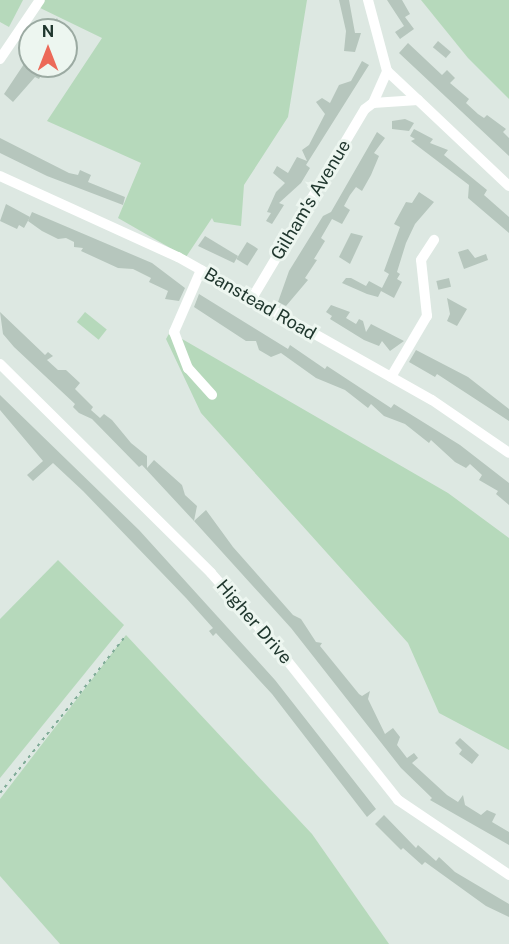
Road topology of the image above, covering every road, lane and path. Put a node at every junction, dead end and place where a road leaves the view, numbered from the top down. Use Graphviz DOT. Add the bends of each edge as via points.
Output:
graph roads {
  1 [pos="40,0"];
  2 [pos="368,0"];
  3 [pos="0,59"];
  4 [pos="387,71"];
  5 [pos="418,100"];
  6 [pos="373,104"];
  7 [pos="0,176"];
  8 [pos="509,186"];
  9 [pos="434,240"];
  10 [pos="201,270"];
  11 [pos="251,300"];
  12 [pos="0,364"];
  13 [pos="391,377"];
  14 [pos="212,395"];
  15 [pos="509,453"];
  16 [pos="126,635"];
  17 [pos="0,793"];
  18 [pos="509,875"];
  1 -- 3 [label="street"];
  2 -- 4 [label="street"];
  4 -- 5 [label="street"];
  4 -- 6 [label="street, Gilham's Avenue"];
  5 -- 6 [label="street" via="401,98"];
  5 -- 8 [label="street"];
  6 -- 11 [label="street, Gilham's Avenue" via="365,109"];
  7 -- 10 [label="street, Banstead Road" via="137,236"];
  9 -- 13 [label="street" via="422,260 427,316"];
  10 -- 11 [label="street, Banstead Road"];
  10 -- 14 [label="street" via="174,333 188,368"];
  11 -- 13 [label="street, Banstead Road"];
  12 -- 18 [label="street, Higher Drive" via="211,573 278,649 398,800"];
  13 -- 15 [label="street, Banstead Road"];
  16 -- 17 [label="path"];
}
